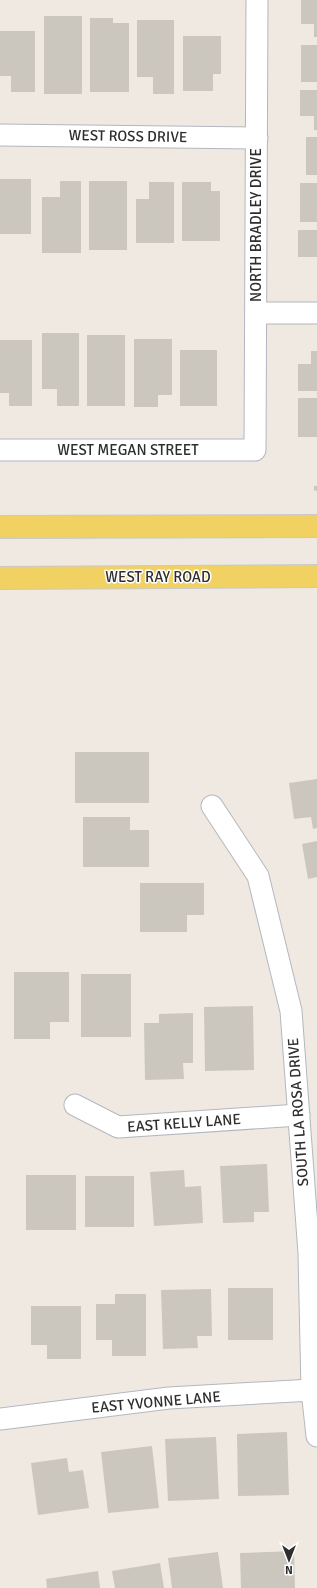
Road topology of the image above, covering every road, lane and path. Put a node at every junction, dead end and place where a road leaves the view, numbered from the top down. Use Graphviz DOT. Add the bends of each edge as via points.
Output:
graph roads {
  1 [pos="257,0"];
  2 [pos="0,135"];
  3 [pos="256,138"];
  4 [pos="256,313"];
  5 [pos="317,313"];
  6 [pos="0,450"];
  7 [pos="255,450"];
  8 [pos="317,526"];
  9 [pos="0,527"];
  10 [pos="317,576"];
  11 [pos="0,578"];
  12 [pos="212,806"];
  13 [pos="75,1106"];
  14 [pos="299,1115"];
  15 [pos="313,1253"];
  16 [pos="312,1390"];
  17 [pos="0,1419"];
  18 [pos="317,1436"];
  1 -- 3 [label="street, NORTH BRADLEY DRIVE"];
  2 -- 3 [label="street, WEST ROSS DRIVE"];
  3 -- 4 [label="street, NORTH BRADLEY DRIVE"];
  4 -- 5 [label="street"];
  4 -- 7 [label="street, NORTH BRADLEY DRIVE"];
  6 -- 7 [label="street, WEST MEGAN STREET"];
  8 -- 9 [label="main road"];
  10 -- 11 [label="main road, WEST RAY ROAD"];
  12 -- 14 [label="street, SOUTH LA ROSA DRIVE" via="258,876 291,1011"];
  13 -- 14 [label="street, EAST KELLY LANE" via="118,1127"];
  14 -- 15 [label="street, SOUTH LA ROSA DRIVE"];
  15 -- 16 [label="street, SOUTH LA ROSA DRIVE"];
  16 -- 17 [label="street, EAST YVONNE LANE" via="169,1398"];
  16 -- 18 [label="street, SOUTH LA ROSA DRIVE"];
}
